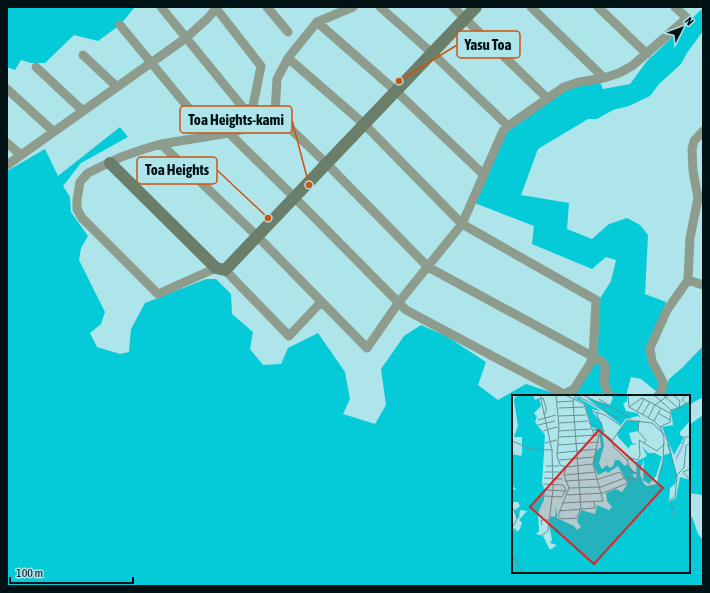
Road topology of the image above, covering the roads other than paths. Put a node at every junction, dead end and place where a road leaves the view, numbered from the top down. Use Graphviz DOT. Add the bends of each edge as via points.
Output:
graph roads {
  1 [pos="161,7"];
  2 [pos="216,7"];
  3 [pos="267,7"];
  4 [pos="353,7"];
  5 [pos="380,7"];
  6 [pos="453,7"];
  7 [pos="476,7"];
  8 [pos="531,7"];
  9 [pos="598,7"];
  10 [pos="675,7"];
  11 [pos="465,18"];
  12 [pos="317,22"];
  13 [pos="120,25"];
  14 [pos="288,32"];
  15 [pos="186,38"];
  16 [pos="432,53"];
  17 [pos="647,54"];
  18 [pos="83,55"];
  19 [pos="288,58"];
  20 [pos="151,62"];
  21 [pos="36,68"];
  22 [pos="604,78"];
  23 [pos="117,87"];
  24 [pos="7,89"];
  25 [pos="396,91"];
  26 [pos="547,98"];
  27 [pos="245,110"];
  28 [pos="83,111"];
  29 [pos="275,114"];
  30 [pos="364,124"];
  31 [pos="508,126"];
  32 [pos="54,132"];
  33 [pos="703,132"];
  34 [pos="229,133"];
  35 [pos="7,143"];
  36 [pos="161,144"];
  37 [pos="21,156"];
  38 [pos="110,163"];
  39 [pos="326,163"];
  40 [pos="7,166"];
  41 [pos="484,175"];
  42 [pos="294,197"];
  43 [pos="462,224"];
  44 [pos="257,236"];
  45 [pos="428,267"];
  46 [pos="221,269"];
  47 [pos="688,280"];
  48 [pos="703,285"];
  49 [pos="321,302"];
  50 [pos="399,302"];
  51 [pos="593,356"];
  52 [pos="609,395"];
  53 [pos="659,395"];
  1 -- 15 [label="street"];
  2 -- 15 [label="street"];
  2 -- 27 [label="street" via="261,66 253,106"];
  3 -- 14 [label="street"];
  4 -- 12 [label="street"];
  5 -- 16 [label="street"];
  6 -- 11 [label="street"];
  7 -- 11 [label="street"];
  8 -- 22 [label="street"];
  9 -- 17 [label="street"];
  10 -- 17 [label="street" via="687,18"];
  11 -- 16 [label="street"];
  11 -- 26 [label="street"];
  12 -- 19 [label="street"];
  12 -- 25 [label="street"];
  13 -- 20 [label="street"];
  15 -- 20 [label="street"];
  15 -- 27 [label="street"];
  16 -- 25 [label="street"];
  16 -- 31 [label="street"];
  17 -- 22 [label="street" via="632,66"];
  18 -- 23 [label="street"];
  19 -- 29 [label="street" via="277,79"];
  19 -- 30 [label="street"];
  20 -- 23 [label="street"];
  20 -- 27 [label="street" via="196,117 202,119"];
  21 -- 28 [label="street"];
  22 -- 26 [label="street" via="564,87"];
  23 -- 28 [label="street"];
  24 -- 32 [label="street"];
  25 -- 30 [label="street"];
  25 -- 41 [label="street"];
  26 -- 31 [label="street"];
  28 -- 32 [label="street"];
  29 -- 34 [label="street" via="260,125"];
  29 -- 39 [label="street"];
  30 -- 39 [label="street"];
  30 -- 43 [label="street"];
  31 -- 41 [label="street" via="503,131"];
  32 -- 37 [label="street"];
  33 -- 47 [label="street" via="694,141 692,148 698,198 690,238"];
  34 -- 36 [label="street"];
  34 -- 42 [label="street"];
  35 -- 37 [label="street"];
  36 -- 38 [label="street"];
  36 -- 44 [label="street"];
  37 -- 40 [label="street"];
  38 -- 46 [label="street"];
  38 -- 46 [label="street" via="88,173 80,182 77,209 82,218 158,294"];
  39 -- 42 [label="street"];
  39 -- 45 [label="street"];
  41 -- 43 [label="street"];
  42 -- 44 [label="street"];
  42 -- 50 [label="street"];
  43 -- 45 [label="street"];
  43 -- 51 [label="street" via="596,300"];
  44 -- 46 [label="street"];
  44 -- 49 [label="street"];
  45 -- 50 [label="street"];
  45 -- 51 [label="street"];
  46 -- 49 [label="street" via="289,336"];
  47 -- 48 [label="street"];
  47 -- 53 [label="street" via="667,310 650,348 652,362 663,382"];
  49 -- 50 [label="street" via="366,348"];
  50 -- 51 [label="street" via="406,310 564,394 574,389"];
  51 -- 52 [label="street" via="605,366 604,383"];
}
